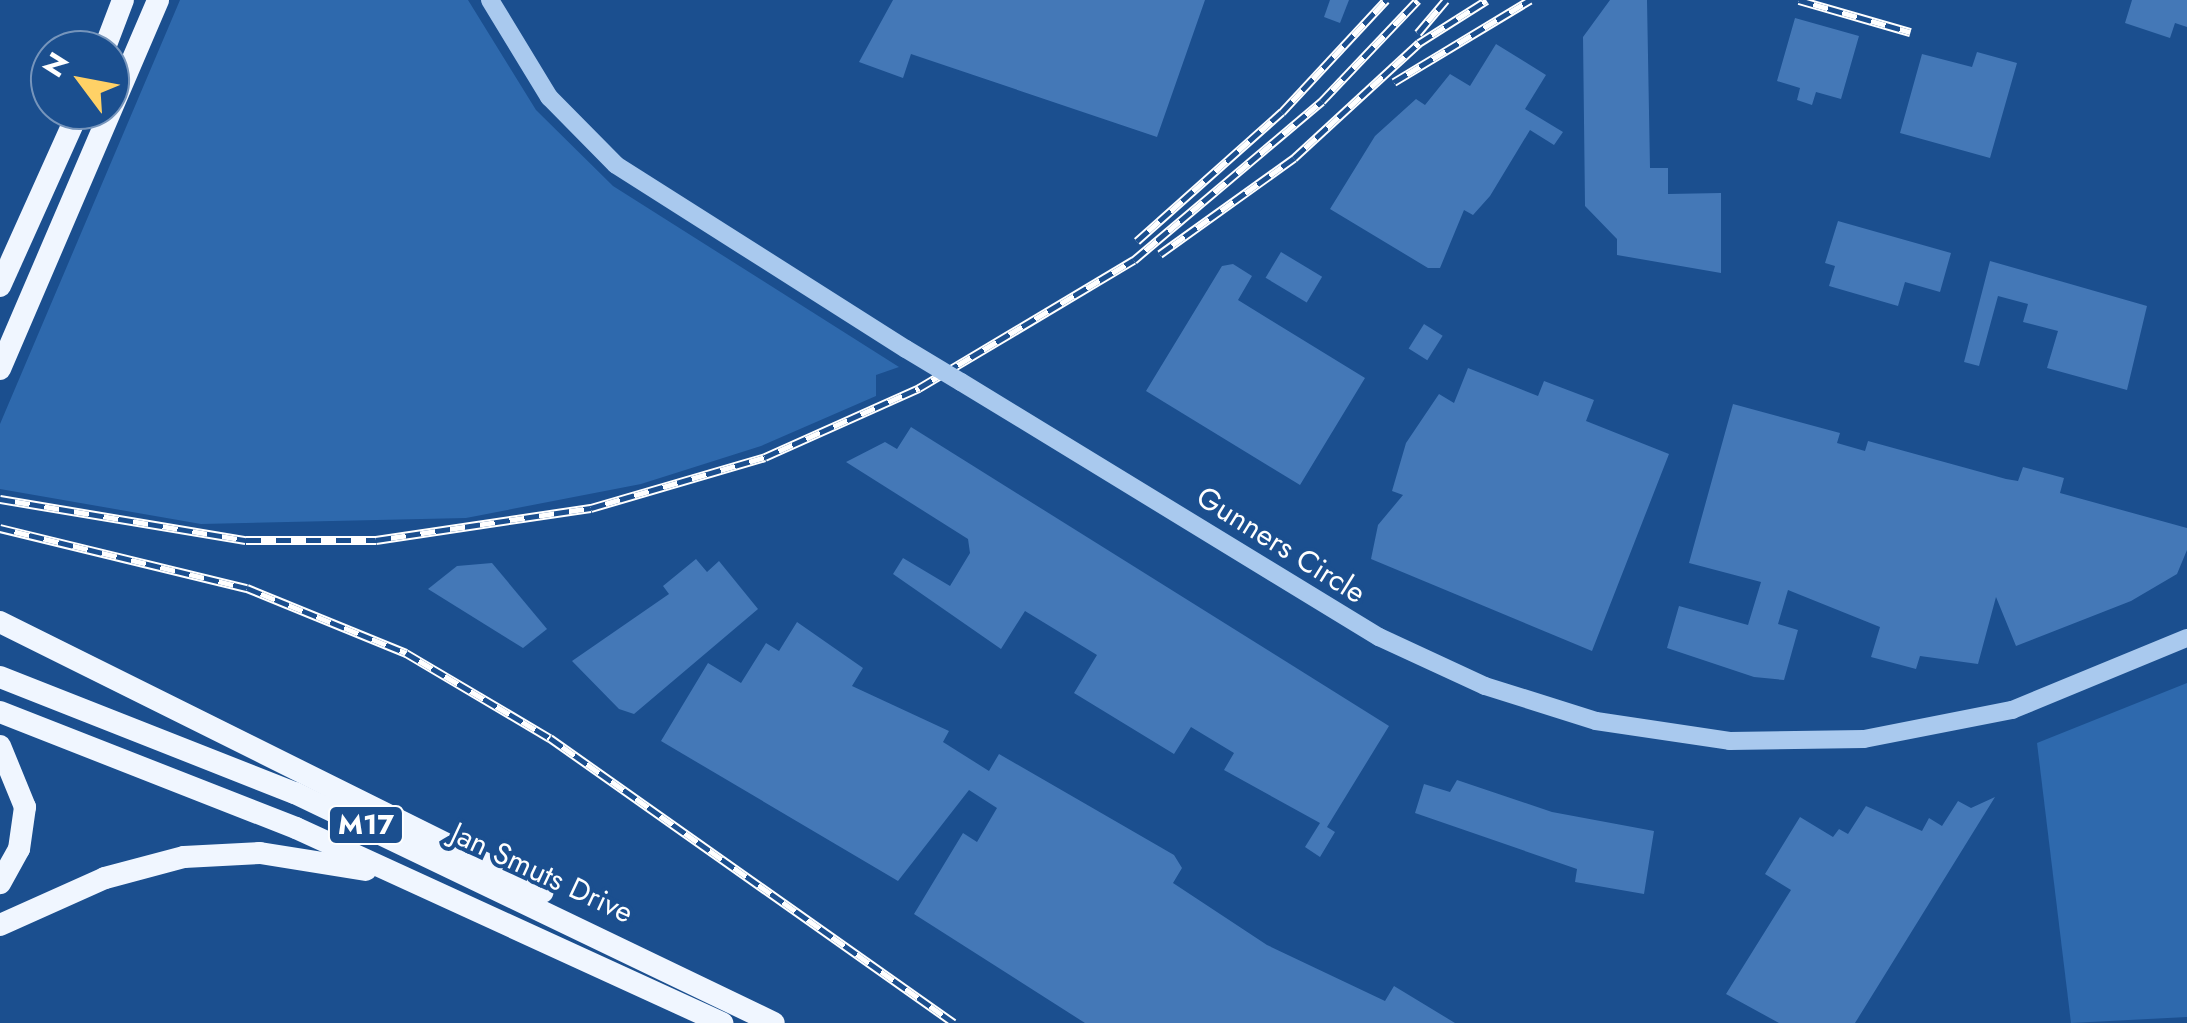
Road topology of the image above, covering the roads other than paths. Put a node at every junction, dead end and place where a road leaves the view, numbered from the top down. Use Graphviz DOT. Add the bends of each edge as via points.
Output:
graph roads {
  1 [pos="123,0"];
  2 [pos="158,0"];
  3 [pos="490,0"];
  4 [pos="112,30"];
  5 [pos="70,130"];
  6 [pos="0,286"];
  7 [pos="27,299"];
  8 [pos="0,352"];
  9 [pos="0,369"];
  10 [pos="0,622"];
  11 [pos="2187,638"];
  12 [pos="0,677"];
  13 [pos="0,712"];
  14 [pos="0,746"];
  15 [pos="0,883"];
  16 [pos="422,883"];
  17 [pos="0,925"];
  18 [pos="628,947"];
  19 [pos="722,1023"];
  20 [pos="774,1023"];
  1 -- 4 [label="main road"];
  2 -- 7 [label="main road"];
  3 -- 11 [label="street, Gunners Circle, bridge" via="549,97 616,165 1378,637 1484,686 1596,721 1730,741 1864,739 2031,704"];
  5 -- 6 [label="main road"];
  7 -- 8 [label="main road"];
  7 -- 9 [label="main road"];
  10 -- 18 [label="main road" via="450,839"];
  12 -- 18 [label="main road, Jan Smuts Drive / M17" via="295,793"];
  13 -- 16 [label="main road, Jan Smuts Drive / M17"];
  14 -- 15 [label="main road" via="25,807 18,849"];
  16 -- 17 [label="main road" via="310,858 211,854 119,873"];
  16 -- 19 [label="main road, Jan Smuts Drive / M17"];
  18 -- 20 [label="main road, Jan Smuts Drive / M17"];
}
